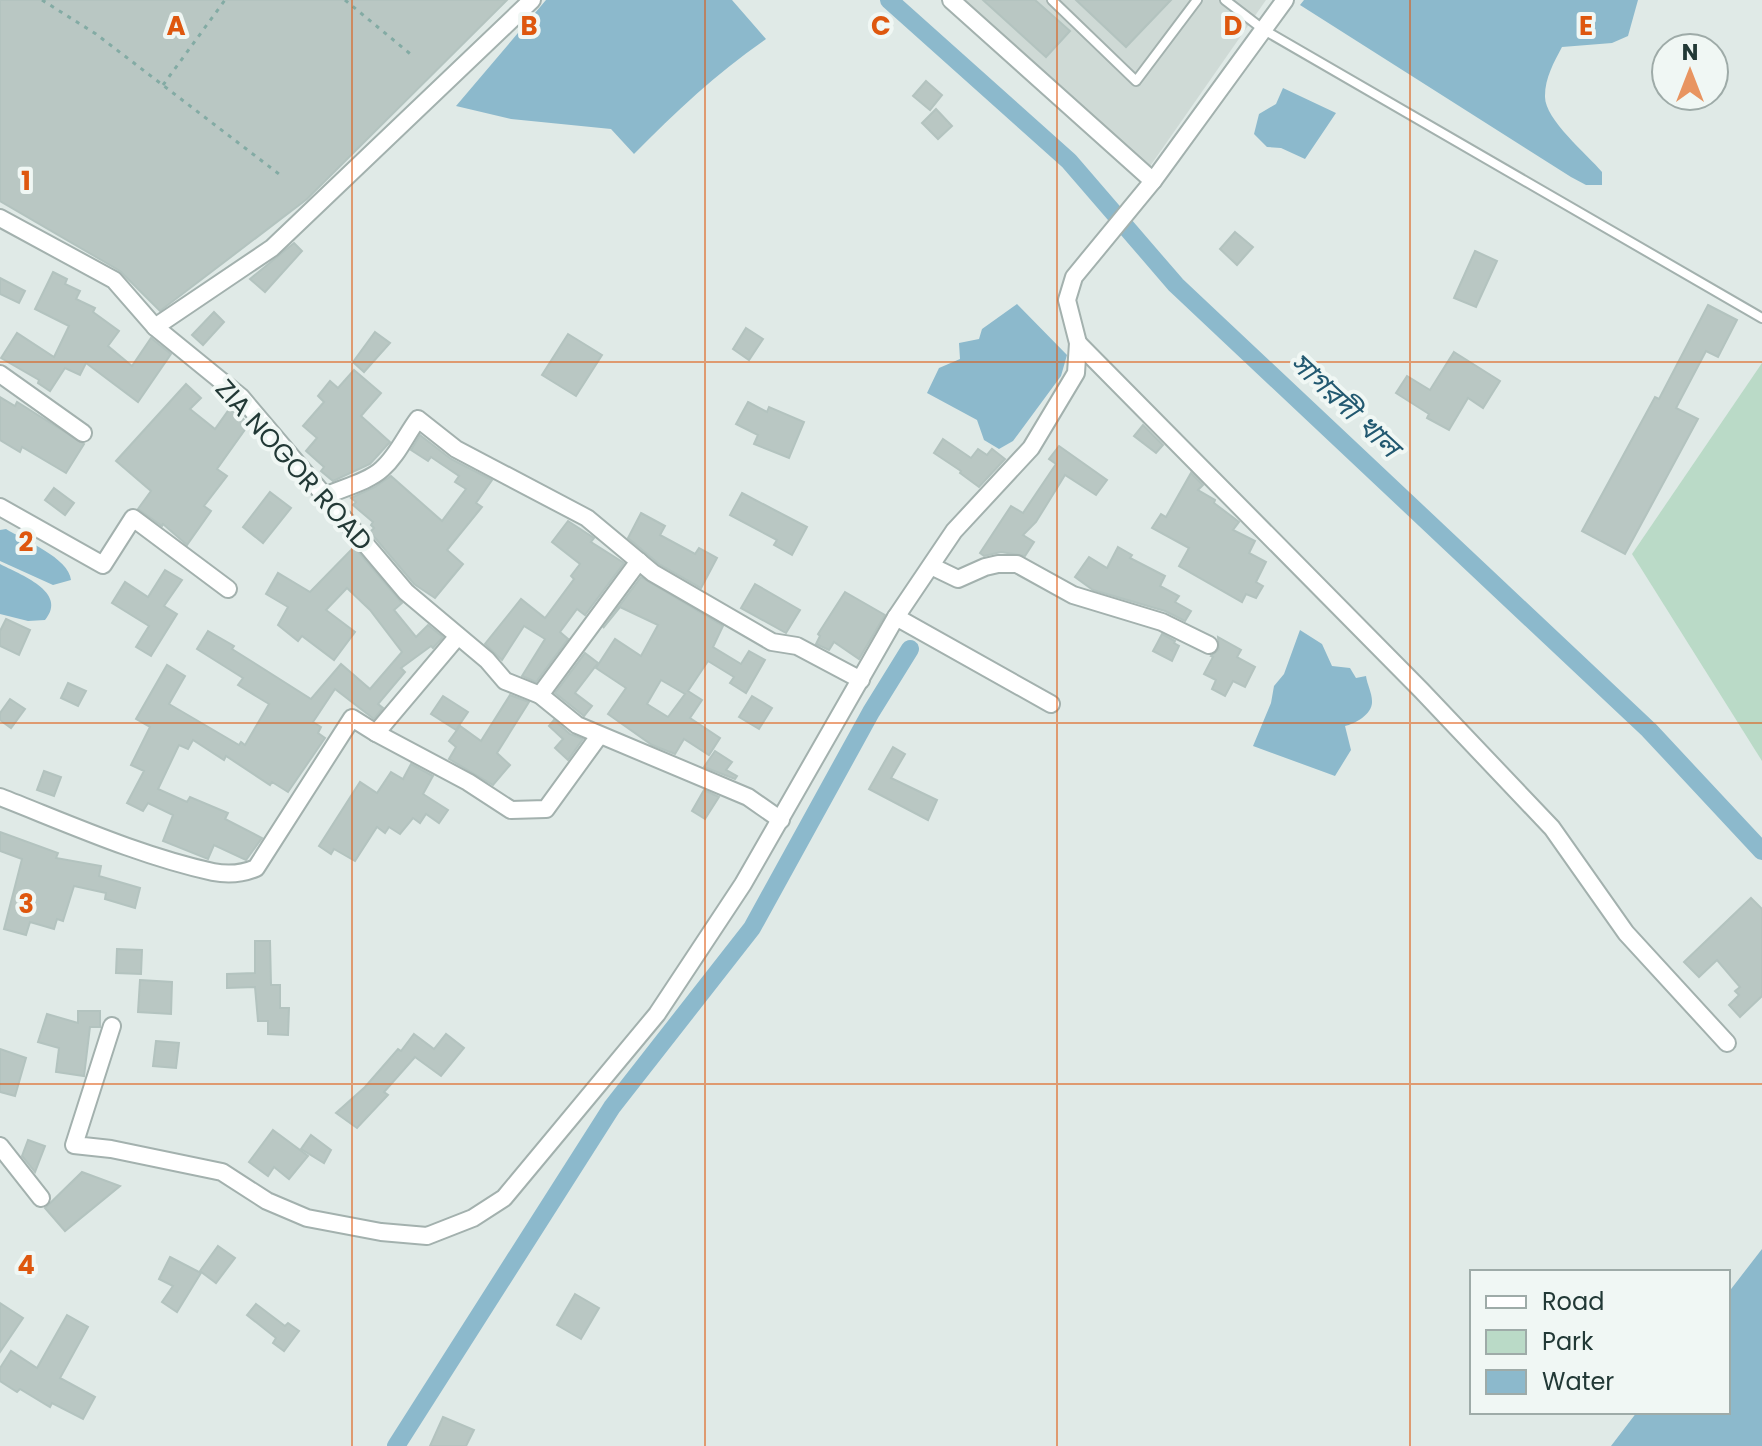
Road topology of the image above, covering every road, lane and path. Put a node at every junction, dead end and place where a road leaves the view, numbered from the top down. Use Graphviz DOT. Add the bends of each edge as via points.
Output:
graph roads {
  1 [pos="42,0"];
  2 [pos="225,0"];
  3 [pos="345,0"];
  4 [pos="532,0"];
  5 [pos="951,0"];
  6 [pos="1052,0"];
  7 [pos="1197,0"];
  8 [pos="1225,0"];
  9 [pos="1285,0"];
  10 [pos="1264,30"];
  11 [pos="414,57"];
  12 [pos="163,85"];
  13 [pos="279,174"];
  14 [pos="1148,186"];
  15 [pos="0,218"];
  16 [pos="1762,318"];
  17 [pos="155,327"];
  18 [pos="1078,343"];
  19 [pos="0,374"];
  20 [pos="83,433"];
  21 [pos="325,496"];
  22 [pos="0,507"];
  23 [pos="639,561"];
  24 [pos="931,566"];
  25 [pos="228,589"];
  26 [pos="896,617"];
  27 [pos="458,636"];
  28 [pos="1209,645"];
  29 [pos="861,680"];
  30 [pos="540,695"];
  31 [pos="1051,704"];
  32 [pos="376,733"];
  33 [pos="599,736"];
  34 [pos="0,797"];
  35 [pos="781,820"];
  36 [pos="112,1026"];
  37 [pos="1727,1043"];
  38 [pos="0,1146"];
  39 [pos="41,1198"];
  1 -- 12 [label="path"];
  2 -- 12 [label="path"];
  3 -- 11 [label="path"];
  4 -- 17 [label="street" via="272,248"];
  5 -- 14 [label="street"];
  6 -- 7 [label="lane" via="1136,81"];
  8 -- 10 [label="lane"];
  9 -- 10 [label="street"];
  10 -- 14 [label="street"];
  10 -- 16 [label="lane"];
  12 -- 13 [label="path"];
  14 -- 18 [label="street" via="1074,277 1067,300"];
  15 -- 17 [label="street, ZIA NOGOR ROAD" via="114,280"];
  17 -- 21 [label="street, ZIA NOGOR ROAD" via="241,397"];
  18 -- 24 [label="street" via="1076,373 1031,448 954,531"];
  18 -- 37 [label="street" via="1552,828 1626,933"];
  19 -- 20 [label="street"];
  21 -- 23 [label="street" via="380,471 418,419 456,449 587,518"];
  21 -- 27 [label="street, ZIA NOGOR ROAD" via="406,592"];
  22 -- 25 [label="street" via="103,565 133,518"];
  23 -- 29 [label="street" via="772,642 797,646"];
  23 -- 30 [label="street"];
  24 -- 26 [label="street"];
  24 -- 28 [label="street" via="958,579 985,567 1017,564 1073,595 1162,622"];
  26 -- 29 [label="street"];
  26 -- 31 [label="street"];
  27 -- 30 [label="street, ZIA NOGOR ROAD" via="505,681"];
  27 -- 32 [label="street"];
  29 -- 35 [label="street"];
  30 -- 33 [label="street, ZIA NOGOR ROAD"];
  32 -- 33 [label="street" via="511,810 546,809"];
  32 -- 34 [label="street" via="352,718 256,868 241,874 215,872 138,849"];
  33 -- 35 [label="street, ZIA NOGOR ROAD" via="748,797"];
  35 -- 36 [label="street" via="657,1014 504,1198 473,1218 427,1236 307,1218 267,1201 222,1172 74,1145"];
  38 -- 39 [label="street"];
}
